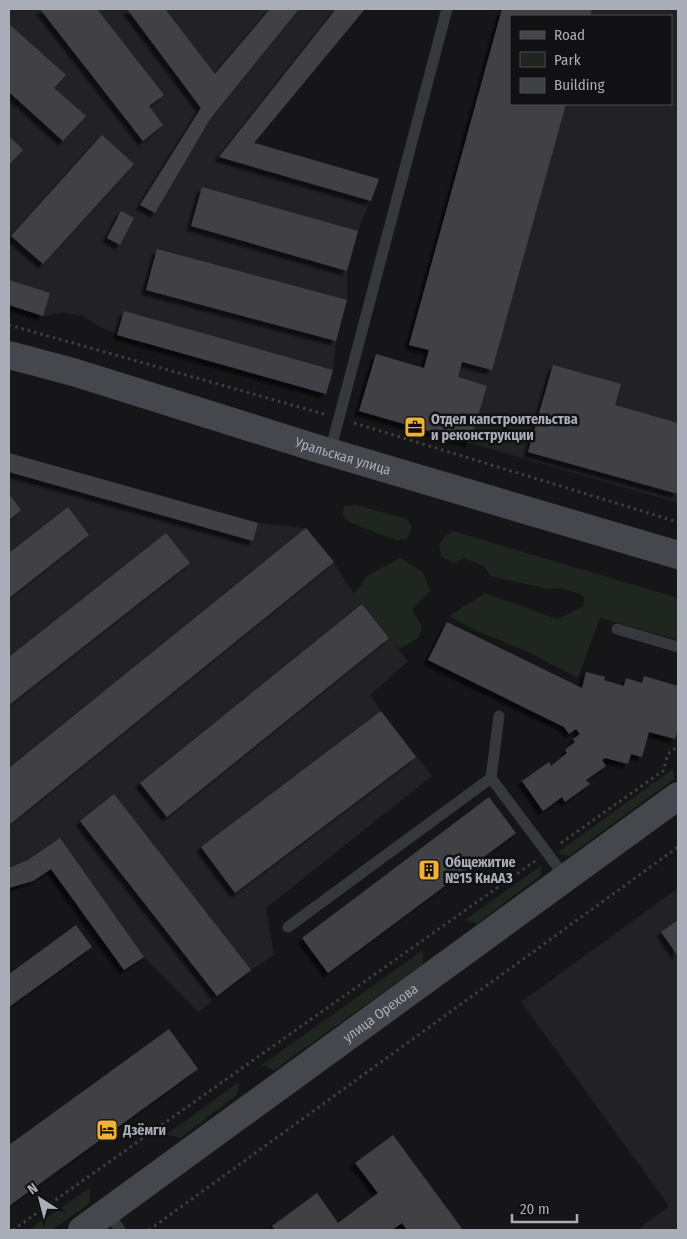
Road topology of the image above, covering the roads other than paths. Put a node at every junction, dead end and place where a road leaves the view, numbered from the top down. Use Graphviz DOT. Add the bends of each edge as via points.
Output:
graph roads {
  1 [pos="447,9"];
  2 [pos="9,355"];
  3 [pos="330,452"];
  4 [pos="678,555"];
  5 [pos="617,629"];
  6 [pos="678,646"];
  7 [pos="499,716"];
  8 [pos="491,778"];
  9 [pos="678,796"];
  10 [pos="566,878"];
  11 [pos="288,927"];
  12 [pos="114,1221"];
  13 [pos="82,1230"];
  1 -- 3 [label="lane"];
  2 -- 3 [label="street, Уральская улица"];
  3 -- 4 [label="street, Уральская улица"];
  5 -- 6 [label="lane"];
  7 -- 8 [label="lane"];
  8 -- 10 [label="lane"];
  8 -- 11 [label="lane"];
  9 -- 10 [label="street, улица Орехова"];
  10 -- 12 [label="street, улица Орехова"];
  12 -- 13 [label="street, улица Орехова"];
}
